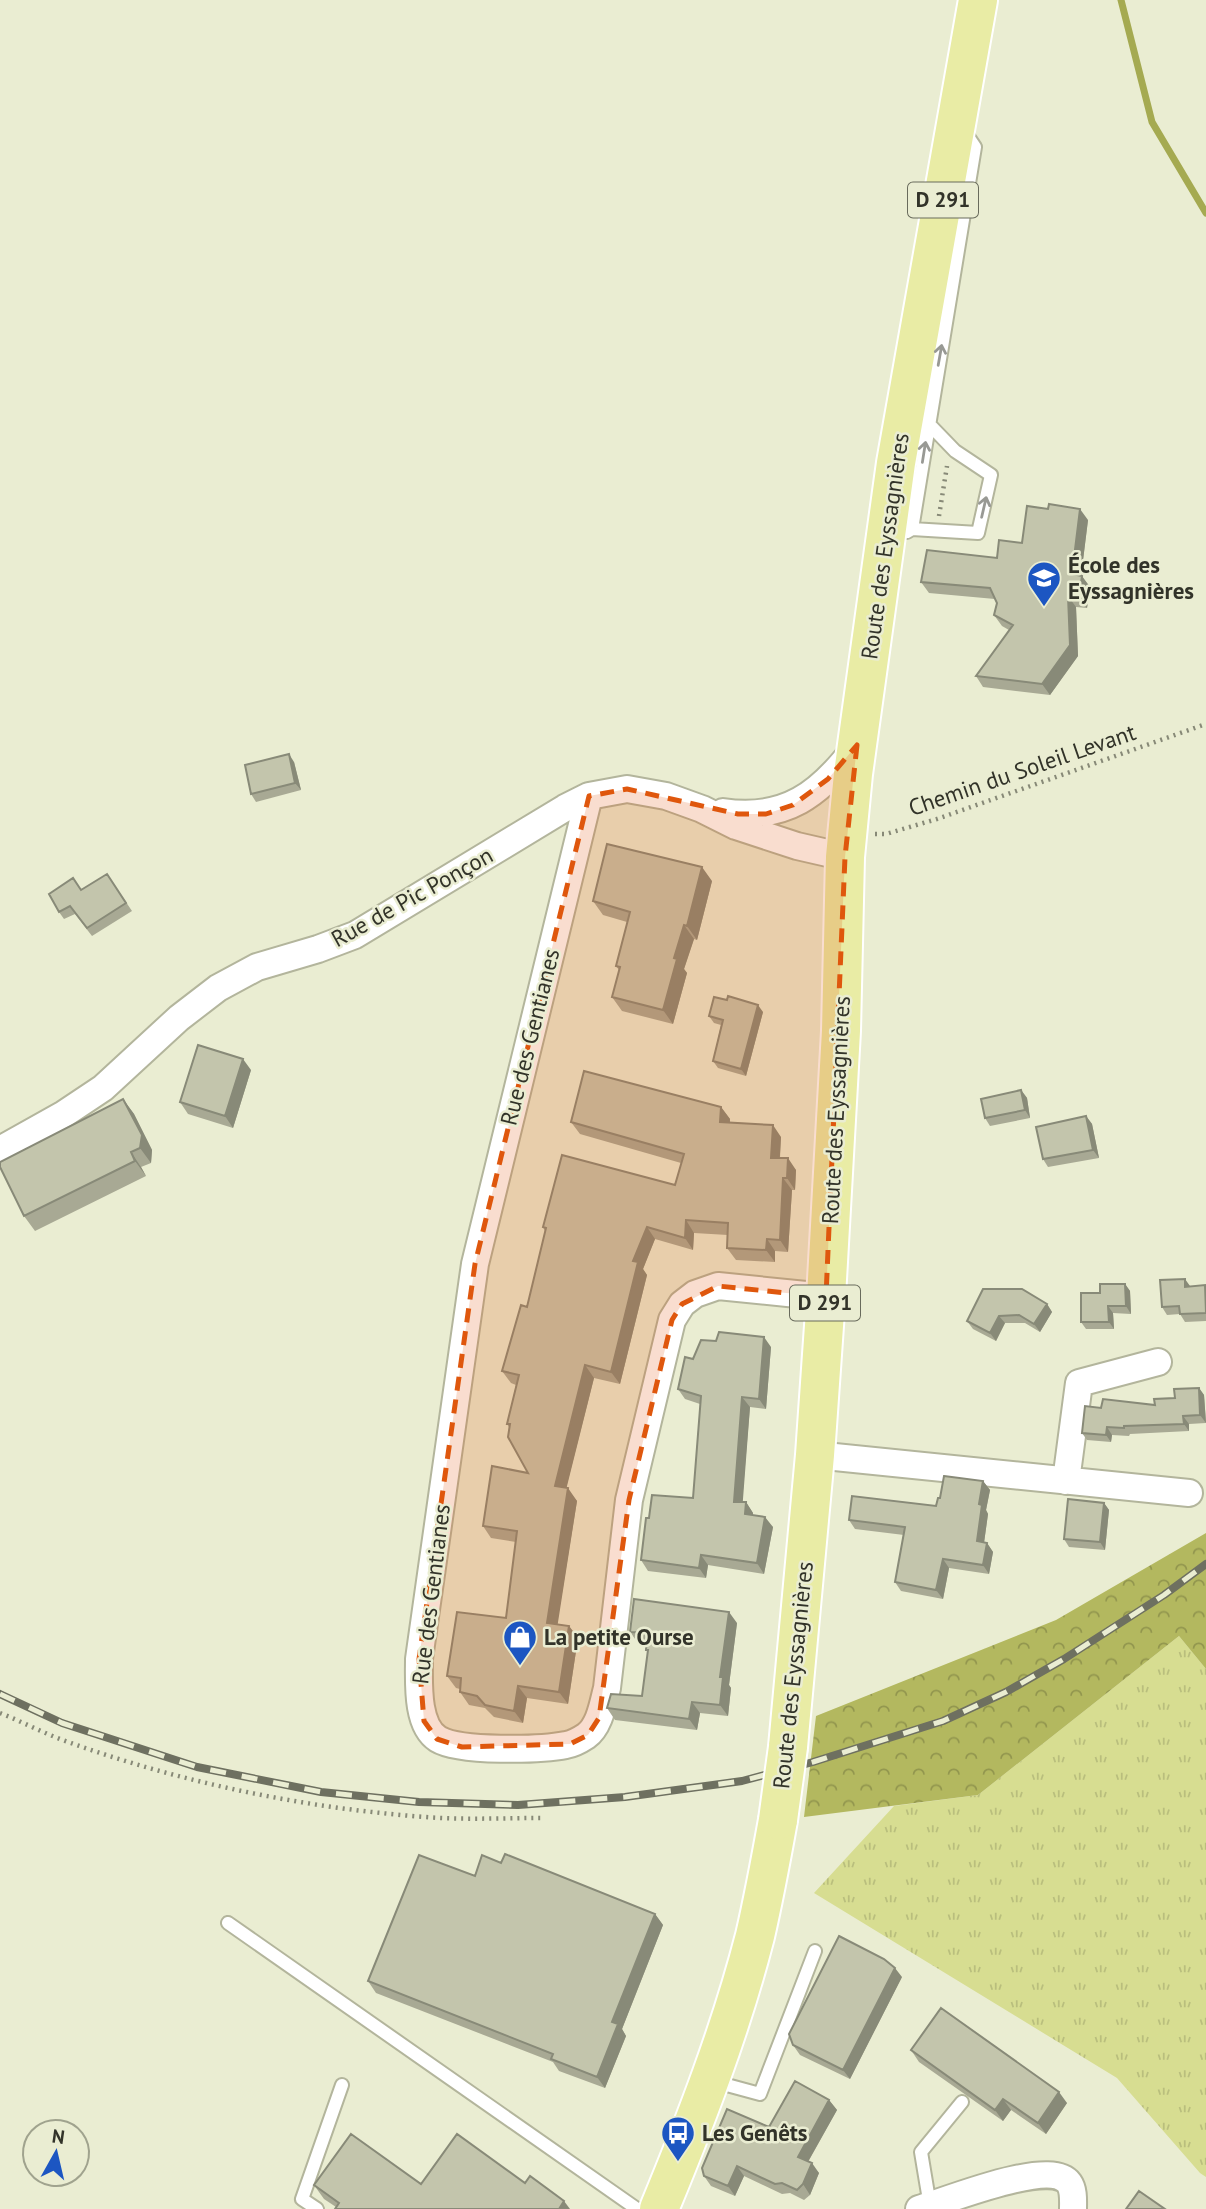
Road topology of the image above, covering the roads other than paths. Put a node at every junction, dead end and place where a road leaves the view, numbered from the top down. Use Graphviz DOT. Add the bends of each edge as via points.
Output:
graph roads {
  1 [pos="978,0"];
  2 [pos="917,412"];
  3 [pos="897,539"];
  4 [pos="857,745"];
  5 [pos="589,796"];
  6 [pos="799,801"];
  7 [pos="702,809"];
  8 [pos="846,837"];
  9 [pos="791,844"];
  10 [pos="0,1150"];
  11 [pos="826,1297"];
  12 [pos="1158,1362"];
  13 [pos="815,1455"];
  14 [pos="1066,1480"];
  15 [pos="1189,1493"];
  16 [pos="228,1923"];
  17 [pos="815,1951"];
  18 [pos="710,2080"];
  19 [pos="342,2085"];
  20 [pos="962,2102"];
  21 [pos="925,2207"];
  22 [pos="317,2209"];
  23 [pos="637,2209"];
  24 [pos="659,2209"];
  25 [pos="1073,2209"];
  1 -- 2 [label="main road, Route des Eyssagnières / D 291"];
  2 -- 3 [label="main road, Route des Eyssagnières / D 291"];
  3 -- 2 [label="lane, one-way" via="937,530 978,533 991,475 950,447"];
  3 -- 4 [label="main road, Route des Eyssagnières / D 291"];
  4 -- 6 [label="street, Rue de Pic Ponçon" via="828,779"];
  4 -- 8 [label="main road, Route des Eyssagnières / D 291"];
  5 -- 7 [label="street, Rue de Pic Ponçon" via="626,789"];
  5 -- 10 [label="street, Rue de Pic Ponçon" via="355,935 257,967 218,988 103,1088"];
  5 -- 11 [label="street, Rue des Gentianes" via="475,1264 419,1659 424,1721 437,1739 462,1747 546,1748 588,1735 599,1718 607,1688 629,1500 672,1320 695,1294 718,1286"];
  6 -- 7 [label="street, Rue de Pic Ponçon" via="766,814"];
  6 -- 8 [label="street, Rue de Pic Ponçon" via="828,803 839,809"];
  6 -- 9 [label="street" via="790,825"];
  7 -- 9 [label="street, Rue de Pic Ponçon"];
  8 -- 9 [label="street, Rue de Pic Ponçon"];
  8 -- 11 [label="main road, Route des Eyssagnières / D 291"];
  11 -- 13 [label="main road, Route des Eyssagnières / D 291"];
  12 -- 14 [label="street" via="1079,1383"];
  13 -- 14 [label="street"];
  13 -- 18 [label="main road, Route des Eyssagnières / D 291, bridge" via="778,1820 754,1936"];
  14 -- 15 [label="street"];
  16 -- 23 [label="lane"];
  17 -- 18 [label="lane" via="760,2094"];
  18 -- 24 [label="main road, Route des Eyssagnières"];
  19 -- 22 [label="lane" via="302,2199"];
  20 -- 21 [label="lane" via="922,2152"];
  21 -- 25 [label="street" via="1011,2179 1047,2173 1069,2182"];
}
